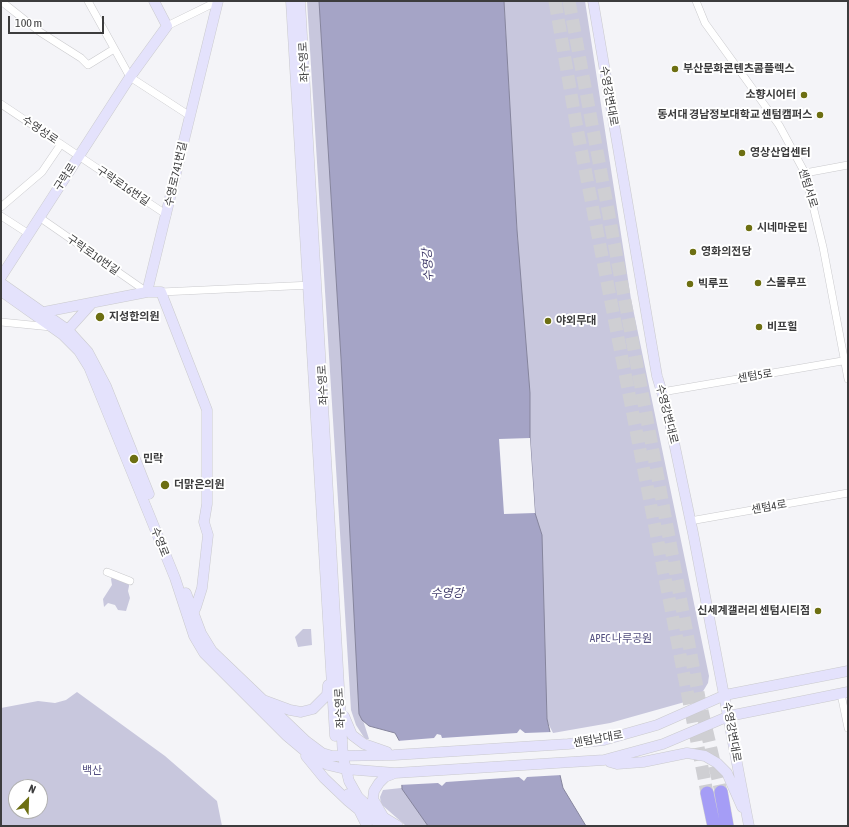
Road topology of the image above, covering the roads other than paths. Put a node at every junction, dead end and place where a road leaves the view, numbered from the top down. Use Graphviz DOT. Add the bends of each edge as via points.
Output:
graph roads {
  1 [pos="1,1"];
  2 [pos="88,1"];
  3 [pos="154,1"];
  4 [pos="218,1"];
  5 [pos="291,1"];
  6 [pos="300,1"];
  7 [pos="593,1"];
  8 [pos="696,1"];
  9 [pos="168,26"];
  10 [pos="114,49"];
  11 [pos="130,77"];
  12 [pos="1,104"];
  13 [pos="190,116"];
  14 [pos="61,144"];
  15 [pos="79,156"];
  16 [pos="848,165"];
  17 [pos="805,173"];
  18 [pos="1,207"];
  19 [pos="167,215"];
  20 [pos="1,216"];
  21 [pos="39,217"];
  22 [pos="28,234"];
  23 [pos="1,277"];
  24 [pos="1,283"];
  25 [pos="312,285"];
  26 [pos="1,291"];
  27 [pos="147,292"];
  28 [pos="161,292"];
  29 [pos="92,303"];
  30 [pos="44,312"];
  31 [pos="1,322"];
  32 [pos="52,327"];
  33 [pos="66,332"];
  34 [pos="846,361"];
  35 [pos="848,379"];
  36 [pos="662,392"];
  37 [pos="848,493"];
  38 [pos="690,521"];
  39 [pos="106,572"];
  40 [pos="130,581"];
  41 [pos="191,617"];
  42 [pos="848,671"];
  43 [pos="331,676"];
  44 [pos="845,693"];
  45 [pos="725,695"];
  46 [pos="262,700"];
  47 [pos="340,701"];
  48 [pos="729,716"];
  49 [pos="848,728"];
  50 [pos="303,750"];
  51 [pos="394,755"];
  52 [pos="341,757"];
  53 [pos="604,760"];
  54 [pos="342,768"];
  55 [pos="395,773"];
  56 [pos="721,792"];
  57 [pos="708,798"];
  58 [pos="359,810"];
  59 [pos="384,824"];
  60 [pos="749,824"];
  61 [pos="367,826"];
  62 [pos="398,826"];
  63 [pos="713,826"];
  64 [pos="728,826"];
  1 -- 10 [label="street" via="40,32 88,64"];
  2 -- 10 [label="street"];
  3 -- 9 [label="main road"];
  4 -- 9 [label="street"];
  4 -- 13 [label="main road, 수영로741번길"];
  5 -- 25 [label="main road, 좌수영로"];
  6 -- 25 [label="main road, 좌수영로"];
  7 -- 36 [label="main road, 수영강변대로"];
  8 -- 17 [label="street, 센텀서로" via="705,23 779,125"];
  9 -- 11 [label="main road, 구락로"];
  10 -- 11 [label="street"];
  11 -- 13 [label="street"];
  11 -- 15 [label="main road, 구락로"];
  12 -- 14 [label="street, 수영성로"];
  13 -- 19 [label="main road, 수영로741번길"];
  14 -- 15 [label="street, 수영성로"];
  14 -- 18 [label="street" via="42,172"];
  15 -- 19 [label="street, 구락로16번길"];
  15 -- 21 [label="main road, 구락로"];
  16 -- 17 [label="street"];
  17 -- 34 [label="street, 센텀서로"];
  19 -- 27 [label="main road, 수영로741번길"];
  20 -- 22 [label="street"];
  21 -- 22 [label="main road, 구락로"];
  21 -- 27 [label="street, 구락로10번길"];
  22 -- 23 [label="main road, 구락로"];
  24 -- 30 [label="main road, 수영로"];
  25 -- 28 [label="street"];
  25 -- 43 [label="main road, 좌수영로"];
  25 -- 47 [label="main road, 좌수영로"];
  26 -- 32 [label="main road, 수영로"];
  27 -- 28 [label="main road"];
  27 -- 29 [label="main road"];
  28 -- 41 [label="main road" via="206,410 207,504 204,522 208,535 202,588"];
  29 -- 30 [label="main road"];
  29 -- 33 [label="main road"];
  30 -- 33 [label="main road, 수영로"];
  31 -- 32 [label="street"];
  32 -- 33 [label="main road, 수영로"];
  33 -- 41 [label="main road, 수영로" via="93,375"];
  34 -- 35 [label="street, 센텀서로"];
  34 -- 36 [label="street, 센텀5로"];
  36 -- 38 [label="main road, 수영강변대로"];
  37 -- 38 [label="street, 센텀4로"];
  38 -- 45 [label="main road, 수영강변대로"];
  39 -- 40 [label="street"];
  41 -- 46 [label="main road, 수영로" via="212,651"];
  41 -- 50 [label="main road, 수영로" via="198,644 213,664"];
  42 -- 45 [label="main road, 센텀남대로"];
  43 -- 46 [label="main road" via="327,695 313,710 301,712"];
  43 -- 52 [label="main road, 좌수영로"];
  44 -- 48 [label="main road, 센텀남대로"];
  44 -- 49 [label="street"];
  45 -- 48 [label="main road, 수영강변대로"];
  45 -- 51 [label="main road, 센텀남대로" via="640,731 604,740"];
  46 -- 52 [label="main road, 수영로" via="314,748 326,755"];
  47 -- 51 [label="main road" via="352,735 374,749"];
  47 -- 52 [label="main road, 좌수영로"];
  48 -- 53 [label="main road, 센텀남대로" via="663,744"];
  48 -- 60 [label="main road, 수영강변대로"];
  50 -- 54 [label="main road, 수영로" via="328,765"];
  50 -- 58 [label="main road" via="324,778"];
  51 -- 52 [label="main road, 센텀남대로"];
  52 -- 54 [label="main road, 좌수영로"];
  53 -- 55 [label="main road, 센텀남대로"];
  53 -- 60 [label="main road" via="617,764 687,754 705,756 726,773"];
  54 -- 55 [label="main road, 센텀남대로"];
  54 -- 58 [label="main road" via="347,792"];
  54 -- 59 [label="main road" via="358,797"];
  55 -- 59 [label="main road" via="385,777 374,790 373,799"];
  56 -- 64 [label="highway"];
  57 -- 63 [label="highway"];
  58 -- 59 [label="main road"];
  58 -- 61 [label="main road"];
  59 -- 62 [label="main road"];
}
